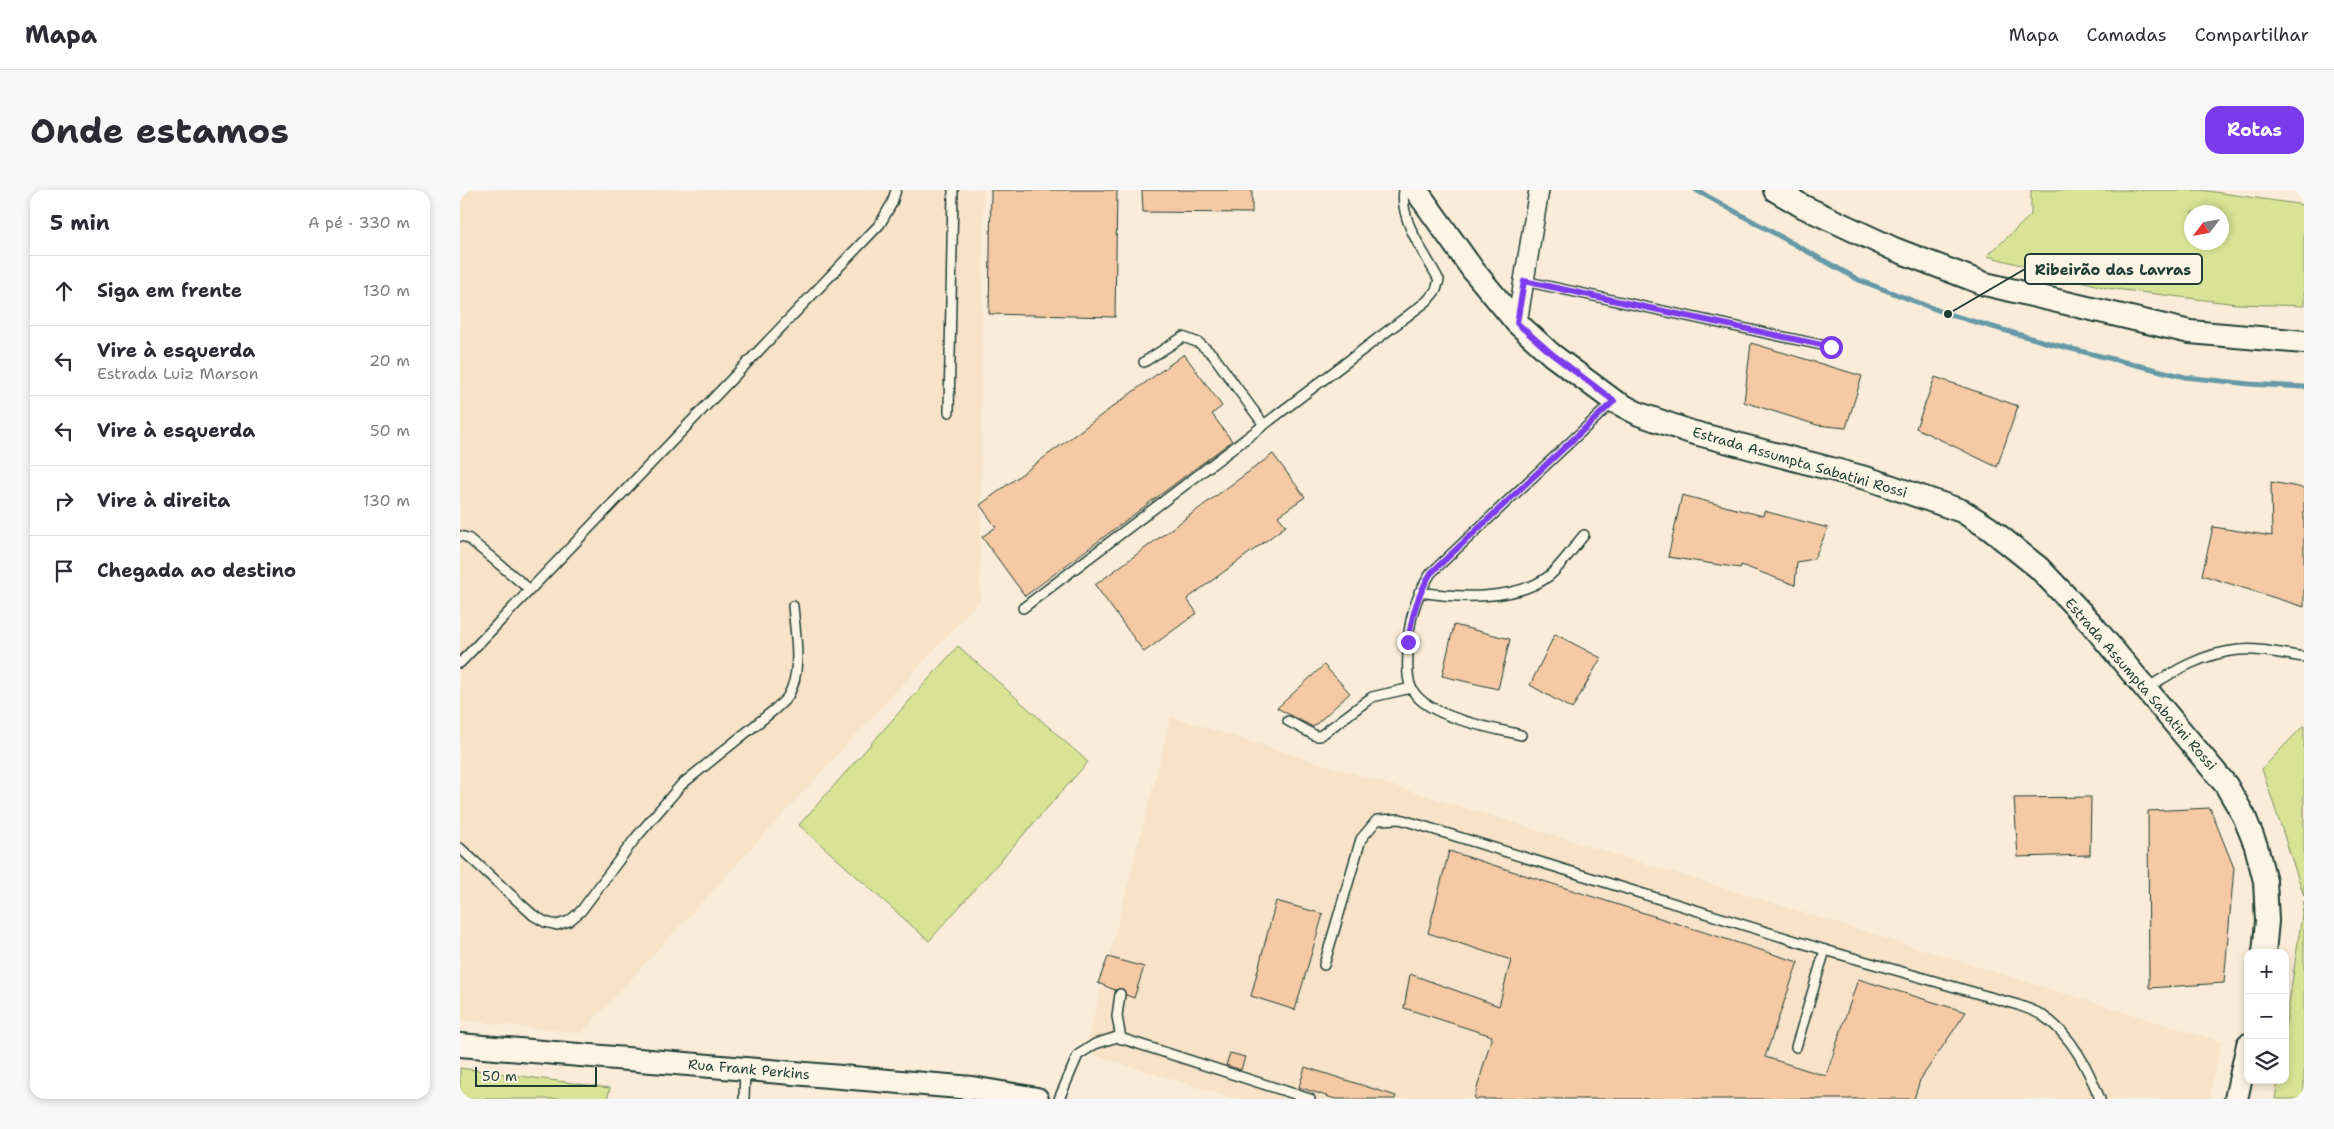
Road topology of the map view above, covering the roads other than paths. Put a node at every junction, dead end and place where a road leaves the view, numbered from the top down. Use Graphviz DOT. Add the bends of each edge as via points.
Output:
graph roads {
  1 [pos="896,190"];
  2 [pos="953,190"];
  3 [pos="1404,190"];
  4 [pos="1416,190"];
  5 [pos="1539,190"];
  6 [pos="1776,190"];
  7 [pos="1524,281"];
  8 [pos="1517,323"];
  9 [pos="2304,342"];
  10 [pos="1831,347"];
  11 [pos="1144,362"];
  12 [pos="1614,401"];
  13 [pos="950,412"];
  14 [pos="1264,425"];
  15 [pos="1584,535"];
  16 [pos="460,536"];
  17 [pos="529,589"];
  18 [pos="1419,592"];
  19 [pos="793,606"];
  20 [pos="1023,608"];
  21 [pos="2304,657"];
  22 [pos="460,663"];
  23 [pos="1411,688"];
  24 [pos="2147,688"];
  25 [pos="1288,721"];
  26 [pos="1521,736"];
  27 [pos="460,848"];
  28 [pos="2264,949"];
  29 [pos="1825,950"];
  30 [pos="1324,965"];
  31 [pos="1120,994"];
  32 [pos="1121,1039"];
  33 [pos="460,1045"];
  34 [pos="1796,1046"];
  35 [pos="2244,1063"];
  36 [pos="745,1069"];
  37 [pos="744,1099"];
  38 [pos="1037,1099"];
  39 [pos="1058,1099"];
  40 [pos="1310,1099"];
  41 [pos="2100,1099"];
  42 [pos="2236,1099"];
  1 -- 17 [label="lane" via="880,224"];
  2 -- 13 [label="lane"];
  3 -- 14 [label="lane" via="1405,216 1439,280 1436,290 1428,301"];
  4 -- 8 [label="street, Estrada Assumpta Sabatini Rossi" via="1473,270"];
  5 -- 7 [label="street"];
  6 -- 9 [label="street" via="1804,207 1894,249 1985,284 2190,332"];
  7 -- 8 [label="street"];
  7 -- 10 [label="lane"];
  8 -- 12 [label="street, Estrada Assumpta Sabatini Rossi"];
  11 -- 14 [label="lane" via="1183,337 1199,343 1212,355"];
  12 -- 18 [label="lane" via="1431,573"];
  12 -- 24 [label="street, Estrada Assumpta Sabatini Rossi" via="1639,414 1691,432 1869,479 1962,511 2039,568"];
  14 -- 20 [label="lane"];
  15 -- 18 [label="lane" via="1550,575 1533,586 1480,596"];
  16 -- 17 [label="lane" via="468,538"];
  17 -- 22 [label="lane"];
  18 -- 23 [label="lane" via="1412,612 1408,642"];
  19 -- 27 [label="lane" via="796,662 794,682 788,696 681,785 634,840 582,911 569,921 557,925 533,915"];
  21 -- 24 [label="lane" via="2240,649 2212,654 2192,661"];
  23 -- 25 [label="lane" via="1372,697 1320,736"];
  23 -- 26 [label="lane" via="1421,701 1444,714"];
  24 -- 28 [label="street, Estrada Assumpta Sabatini Rossi" via="2226,784 2244,816 2265,881"];
  29 -- 30 [label="lane" via="1400,818 1377,820 1361,839"];
  29 -- 34 [label="lane"];
  29 -- 41 [label="lane" via="2018,1005 2043,1016 2073,1047"];
  31 -- 32 [label="lane" via="1117,1016"];
  32 -- 39 [label="lane" via="1117,1037 1095,1044 1078,1055"];
  32 -- 40 [label="lane"];
  33 -- 36 [label="street, Rua Frank Perkins"];
  35 -- 42 [label="street"];
  36 -- 37 [label="lane"];
  36 -- 38 [label="street, Rua Frank Perkins" via="972,1088"];
}
